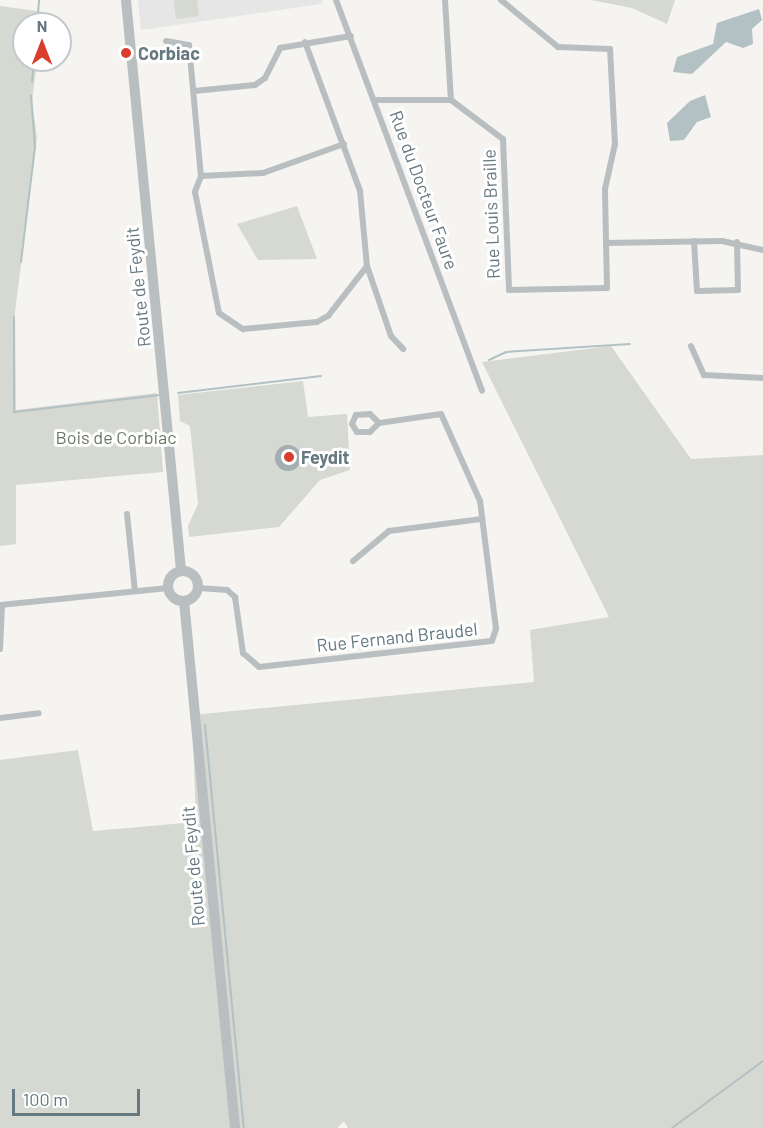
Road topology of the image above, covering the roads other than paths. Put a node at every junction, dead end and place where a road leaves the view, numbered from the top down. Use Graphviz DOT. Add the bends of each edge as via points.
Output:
graph roads {
  1 [pos="126,0"];
  2 [pos="336,0"];
  3 [pos="445,0"];
  4 [pos="501,0"];
  5 [pos="351,36"];
  6 [pos="166,41"];
  7 [pos="305,42"];
  8 [pos="194,91"];
  9 [pos="374,100"];
  10 [pos="451,100"];
  11 [pos="344,144"];
  12 [pos="201,176"];
  13 [pos="694,241"];
  14 [pos="737,242"];
  15 [pos="606,243"];
  16 [pos="763,250"];
  17 [pos="367,266"];
  18 [pos="691,346"];
  19 [pos="403,349"];
  20 [pos="763,378"];
  21 [pos="482,391"];
  22 [pos="379,423"];
  23 [pos="127,514"];
  24 [pos="482,519"];
  25 [pos="353,561"];
  26 [pos="181,570"];
  27 [pos="168,588"];
  28 [pos="199,588"];
  29 [pos="135,591"];
  30 [pos="184,601"];
  31 [pos="1,605"];
  32 [pos="0,649"];
  33 [pos="39,713"];
  34 [pos="0,718"];
  35 [pos="235,1128"];
  1 -- 26 [label="street, Route de Feydit"];
  2 -- 5 [label="street, Rue du Docteur Faure"];
  3 -- 10 [label="street"];
  4 -- 15 [label="street, Rue Louis Braille" via="558,46 610,49 615,144 605,189"];
  5 -- 7 [label="street"];
  5 -- 9 [label="street, Rue du Docteur Faure"];
  6 -- 8 [label="street" via="189,45"];
  7 -- 8 [label="street" via="280,48 265,78 255,85"];
  7 -- 11 [label="street"];
  8 -- 12 [label="street"];
  9 -- 10 [label="street"];
  9 -- 21 [label="street, Rue du Docteur Faure"];
  10 -- 15 [label="street, Rue Louis Braille" via="503,139 509,290 607,288"];
  11 -- 12 [label="street" via="263,173"];
  11 -- 17 [label="street" via="360,191"];
  12 -- 17 [label="street" via="195,192 219,313 243,328 317,322 328,316"];
  13 -- 14 [label="street"];
  13 -- 14 [label="street" via="697,291 738,290"];
  13 -- 15 [label="street"];
  14 -- 16 [label="street"];
  17 -- 19 [label="street" via="391,336"];
  18 -- 20 [label="street" via="704,375"];
  22 -- 24 [label="street, Rue Fernand Braudel" via="441,414 480,501"];
  23 -- 29 [label="street"];
  24 -- 25 [label="street" via="389,531"];
  24 -- 28 [label="street, Rue Fernand Braudel" via="496,629 492,641 482,644 259,667 243,653 235,597 227,590"];
  26 -- 27 [label="street" via="171,576"];
  26 -- 28 [label="street" via="196,577"];
  27 -- 29 [label="street"];
  27 -- 30 [label="street" via="173,597"];
  28 -- 30 [label="street"];
  29 -- 31 [label="street"];
  30 -- 35 [label="street, Route de Feydit"];
  31 -- 32 [label="street"];
  33 -- 34 [label="street"];
}
